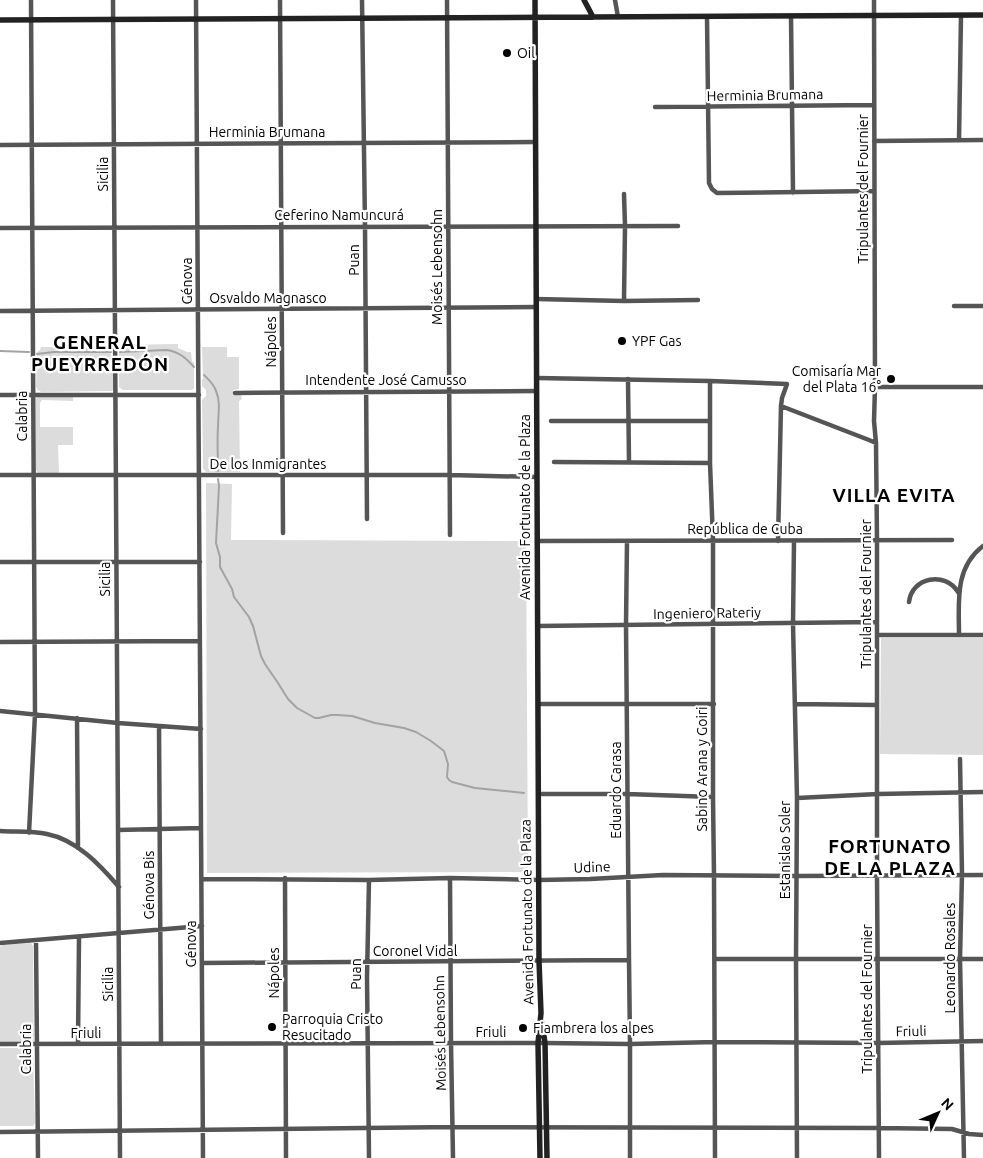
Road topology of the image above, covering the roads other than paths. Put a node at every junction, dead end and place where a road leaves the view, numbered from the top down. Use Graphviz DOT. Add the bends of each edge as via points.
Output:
graph roads {
  1 [pos="31,0"];
  2 [pos="113,0"];
  3 [pos="196,0"];
  4 [pos="280,0"];
  5 [pos="362,0"];
  6 [pos="447,0"];
  7 [pos="535,0"];
  8 [pos="584,0"];
  9 [pos="615,0"];
  10 [pos="874,0"];
  11 [pos="962,15"];
  12 [pos="983,15"];
  13 [pos="791,16"];
  14 [pos="874,16"];
  15 [pos="618,17"];
  16 [pos="707,17"];
  17 [pos="362,18"];
  18 [pos="447,18"];
  19 [pos="535,18"];
  20 [pos="593,18"];
  21 [pos="113,19"];
  22 [pos="196,19"];
  23 [pos="280,19"];
  24 [pos="0,20"];
  25 [pos="31,20"];
  26 [pos="874,105"];
  27 [pos="792,106"];
  28 [pos="655,107"];
  29 [pos="708,107"];
  30 [pos="959,140"];
  31 [pos="983,140"];
  32 [pos="874,141"];
  33 [pos="448,142"];
  34 [pos="535,142"];
  35 [pos="197,143"];
  36 [pos="281,143"];
  37 [pos="364,143"];
  38 [pos="0,144"];
  39 [pos="32,144"];
  40 [pos="114,144"];
  41 [pos="874,191"];
  42 [pos="794,193"];
  43 [pos="624,194"];
  44 [pos="535,225"];
  45 [pos="282,226"];
  46 [pos="365,226"];
  47 [pos="448,226"];
  48 [pos="625,226"];
  49 [pos="678,226"];
  50 [pos="114,227"];
  51 [pos="198,227"];
  52 [pos="0,228"];
  53 [pos="32,228"];
  54 [pos="536,299"];
  55 [pos="698,300"];
  56 [pos="624,301"];
  57 [pos="954,306"];
  58 [pos="983,306"];
  59 [pos="365,308"];
  60 [pos="449,308"];
  61 [pos="536,308"];
  62 [pos="282,309"];
  63 [pos="33,310"];
  64 [pos="115,310"];
  65 [pos="198,310"];
  66 [pos="0,311"];
  67 [pos="536,378"];
  68 [pos="628,379"];
  69 [pos="710,381"];
  70 [pos="875,387"];
  71 [pos="983,387"];
  72 [pos="449,391"];
  73 [pos="536,391"];
  74 [pos="282,392"];
  75 [pos="366,392"];
  76 [pos="235,393"];
  77 [pos="0,395"];
  78 [pos="33,395"];
  79 [pos="115,395"];
  80 [pos="199,395"];
  81 [pos="781,406"];
  82 [pos="628,420"];
  83 [pos="551,421"];
  84 [pos="710,421"];
  85 [pos="876,444"];
  86 [pos="554,462"];
  87 [pos="629,462"];
  88 [pos="710,463"];
  89 [pos="0,475"];
  90 [pos="116,475"];
  91 [pos="199,475"];
  92 [pos="283,475"];
  93 [pos="366,475"];
  94 [pos="450,475"];
  95 [pos="34,476"];
  96 [pos="537,477"];
  97 [pos="367,519"];
  98 [pos="283,533"];
  99 [pos="450,535"];
  100 [pos="713,540"];
  101 [pos="877,540"];
  102 [pos="952,540"];
  103 [pos="537,541"];
  104 [pos="627,541"];
  105 [pos="778,541"];
  106 [pos="794,541"];
  107 [pos="983,546"];
  108 [pos="0,562"];
  109 [pos="34,562"];
  110 [pos="116,562"];
  111 [pos="200,562"];
  112 [pos="958,592"];
  113 [pos="909,602"];
  114 [pos="877,622"];
  115 [pos="714,624"];
  116 [pos="793,624"];
  117 [pos="626,625"];
  118 [pos="538,626"];
  119 [pos="877,635"];
  120 [pos="959,635"];
  121 [pos="983,635"];
  122 [pos="0,642"];
  123 [pos="35,642"];
  124 [pos="117,642"];
  125 [pos="200,642"];
  126 [pos="538,704"];
  127 [pos="626,704"];
  128 [pos="714,704"];
  129 [pos="795,704"];
  130 [pos="877,705"];
  131 [pos="0,711"];
  132 [pos="35,714"];
  133 [pos="77,718"];
  134 [pos="118,723"];
  135 [pos="160,726"];
  136 [pos="201,729"];
  137 [pos="960,759"];
  138 [pos="960,792"];
  139 [pos="983,792"];
  140 [pos="539,794"];
  141 [pos="627,794"];
  142 [pos="878,794"];
  143 [pos="713,796"];
  144 [pos="797,798"];
  145 [pos="201,828"];
  146 [pos="160,829"];
  147 [pos="118,830"];
  148 [pos="0,832"];
  149 [pos="29,832"];
  150 [pos="78,848"];
  151 [pos="962,874"];
  152 [pos="983,875"];
  153 [pos="714,876"];
  154 [pos="796,876"];
  155 [pos="877,876"];
  156 [pos="628,877"];
  157 [pos="202,878"];
  158 [pos="285,878"];
  159 [pos="450,878"];
  160 [pos="369,880"];
  161 [pos="539,880"];
  162 [pos="119,887"];
  163 [pos="202,926"];
  164 [pos="160,929"];
  165 [pos="119,933"];
  166 [pos="78,937"];
  167 [pos="36,940"];
  168 [pos="0,943"];
  169 [pos="714,959"];
  170 [pos="796,959"];
  171 [pos="878,959"];
  172 [pos="960,959"];
  173 [pos="983,959"];
  174 [pos="629,960"];
  175 [pos="539,961"];
  176 [pos="367,962"];
  177 [pos="451,962"];
  178 [pos="285,963"];
  179 [pos="202,964"];
  180 [pos="962,1041"];
  181 [pos="983,1041"];
  182 [pos="715,1042"];
  183 [pos="368,1043"];
  184 [pos="451,1043"];
  185 [pos="542,1043"];
  186 [pos="796,1043"];
  187 [pos="878,1043"];
  188 [pos="0,1044"];
  189 [pos="37,1044"];
  190 [pos="78,1044"];
  191 [pos="120,1044"];
  192 [pos="161,1044"];
  193 [pos="203,1044"];
  194 [pos="285,1044"];
  195 [pos="630,1044"];
  196 [pos="540,1127"];
  197 [pos="547,1127"];
  198 [pos="630,1127"];
  199 [pos="453,1128"];
  200 [pos="715,1128"];
  201 [pos="797,1128"];
  202 [pos="879,1128"];
  203 [pos="369,1129"];
  204 [pos="120,1130"];
  205 [pos="203,1130"];
  206 [pos="286,1130"];
  207 [pos="37,1131"];
  208 [pos="0,1132"];
  209 [pos="964,1132"];
  210 [pos="983,1135"];
  211 [pos="38,1158"];
  212 [pos="120,1158"];
  213 [pos="203,1158"];
  214 [pos="286,1158"];
  215 [pos="369,1158"];
  216 [pos="453,1158"];
  217 [pos="540,1158"];
  218 [pos="547,1158"];
  219 [pos="630,1158"];
  220 [pos="715,1158"];
  221 [pos="797,1158"];
  222 [pos="879,1158"];
  223 [pos="964,1158"];
  1 -- 25 [label="street, Calabria"];
  2 -- 21 [label="street, Sicilia"];
  3 -- 22 [label="street, Génova"];
  4 -- 23 [label="street, Nápoles"];
  5 -- 17 [label="street, Puan"];
  6 -- 18 [label="street, Moisés Lebensohn"];
  7 -- 19 [label="main road, Avenida Fortunato de la Plaza"];
  8 -- 20 [label="main road"];
  9 -- 15 [label="street"];
  10 -- 14 [label="street, Tripulantes del Fournier"];
  11 -- 12 [label="main road"];
  11 -- 14 [label="main road"];
  11 -- 30 [label="street"];
  13 -- 14 [label="main road"];
  13 -- 16 [label="main road"];
  13 -- 27 [label="street"];
  14 -- 26 [label="street, Tripulantes del Fournier"];
  15 -- 16 [label="main road"];
  15 -- 20 [label="main road"];
  16 -- 29 [label="street"];
  17 -- 18 [label="main road"];
  17 -- 23 [label="main road"];
  17 -- 37 [label="street, Puan"];
  18 -- 19 [label="main road"];
  18 -- 33 [label="street, Moisés Lebensohn"];
  19 -- 20 [label="main road"];
  19 -- 34 [label="main road, Avenida Fortunato de la Plaza"];
  21 -- 22 [label="main road"];
  21 -- 25 [label="main road"];
  21 -- 40 [label="street, Sicilia"];
  22 -- 23 [label="main road"];
  22 -- 35 [label="street, Génova"];
  23 -- 36 [label="street, Nápoles"];
  24 -- 25 [label="main road"];
  25 -- 39 [label="street, Calabria"];
  26 -- 27 [label="street, Herminia Brumana"];
  26 -- 32 [label="street, Tripulantes del Fournier"];
  27 -- 29 [label="street, Herminia Brumana"];
  27 -- 42 [label="street"];
  28 -- 29 [label="street, Herminia Brumana"];
  29 -- 42 [label="street" via="709,183 712,190 717,193"];
  30 -- 31 [label="street"];
  30 -- 32 [label="street"];
  32 -- 41 [label="street, Tripulantes del Fournier"];
  33 -- 34 [label="street, Herminia Brumana"];
  33 -- 37 [label="street, Herminia Brumana"];
  33 -- 47 [label="street, Moisés Lebensohn"];
  34 -- 44 [label="main road, Avenida Fortunato de la Plaza"];
  35 -- 36 [label="street, Herminia Brumana"];
  35 -- 40 [label="street, Herminia Brumana"];
  35 -- 51 [label="street, Génova"];
  36 -- 37 [label="street, Herminia Brumana"];
  36 -- 45 [label="street, Nápoles"];
  37 -- 46 [label="street, Puan"];
  38 -- 39 [label="street, Herminia Brumana"];
  39 -- 40 [label="street, Herminia Brumana"];
  39 -- 53 [label="street, Calabria"];
  40 -- 50 [label="street, Sicilia"];
  41 -- 42 [label="street"];
  41 -- 70 [label="street, Tripulantes del Fournier"];
  43 -- 48 [label="street"];
  44 -- 47 [label="street, Ceferino Namuncurá"];
  44 -- 48 [label="street, Ceferino Namuncurá"];
  44 -- 54 [label="main road, Avenida Fortunato de la Plaza"];
  45 -- 46 [label="street, Ceferino Namuncurá"];
  45 -- 51 [label="street, Ceferino Namuncurá"];
  45 -- 62 [label="street, Nápoles"];
  46 -- 47 [label="street, Ceferino Namuncurá"];
  46 -- 59 [label="street, Puan"];
  47 -- 60 [label="street, Moisés Lebensohn"];
  48 -- 49 [label="street, Ceferino Namuncurá"];
  48 -- 56 [label="street"];
  50 -- 51 [label="street, Ceferino Namuncurá"];
  50 -- 53 [label="street, Ceferino Namuncurá"];
  50 -- 64 [label="street, Sicilia"];
  51 -- 65 [label="street, Génova"];
  52 -- 53 [label="street, Ceferino Namuncurá"];
  53 -- 63 [label="street, Calabria"];
  54 -- 56 [label="street"];
  54 -- 61 [label="main road, Avenida Fortunato de la Plaza"];
  55 -- 56 [label="street"];
  57 -- 58 [label="street"];
  59 -- 60 [label="street, Osvaldo Magnasco"];
  59 -- 62 [label="street, Osvaldo Magnasco"];
  59 -- 75 [label="street, Puan"];
  60 -- 61 [label="street, Osvaldo Magnasco"];
  60 -- 72 [label="street, Moisés Lebensohn"];
  61 -- 67 [label="main road, Avenida Fortunato de la Plaza"];
  62 -- 65 [label="street, Osvaldo Magnasco"];
  62 -- 74 [label="street, Nápoles"];
  63 -- 64 [label="street, Osvaldo Magnasco"];
  63 -- 66 [label="street, Osvaldo Magnasco"];
  63 -- 78 [label="street, Calabria"];
  64 -- 65 [label="street, Osvaldo Magnasco"];
  64 -- 79 [label="street, Sicilia"];
  65 -- 80 [label="street, Génova"];
  67 -- 68 [label="street"];
  67 -- 73 [label="main road, Avenida Fortunato de la Plaza"];
  68 -- 69 [label="street"];
  68 -- 82 [label="street"];
  69 -- 81 [label="street" via="787,384"];
  69 -- 84 [label="street, Sabino Arana y Goiri"];
  70 -- 71 [label="street"];
  70 -- 85 [label="street, Tripulantes del Fournier"];
  72 -- 73 [label="street, Intendente José Camusso"];
  72 -- 75 [label="street, Intendente José Camusso"];
  72 -- 94 [label="street, Moisés Lebensohn"];
  73 -- 96 [label="main road, Avenida Fortunato de la Plaza"];
  74 -- 75 [label="street, Intendente José Camusso"];
  74 -- 76 [label="street, Intendente José Camusso"];
  74 -- 92 [label="street, Nápoles"];
  75 -- 93 [label="street, Puan"];
  77 -- 78 [label="street"];
  78 -- 79 [label="street"];
  78 -- 95 [label="street, Calabria"];
  79 -- 80 [label="street"];
  79 -- 90 [label="street, Sicilia"];
  80 -- 91 [label="street, Génova"];
  81 -- 85 [label="street"];
  81 -- 105 [label="street"];
  82 -- 83 [label="street"];
  82 -- 84 [label="street"];
  82 -- 87 [label="street"];
  84 -- 88 [label="street, Sabino Arana y Goiri"];
  85 -- 101 [label="street, Tripulantes del Fournier"];
  86 -- 87 [label="street"];
  87 -- 88 [label="street"];
  88 -- 100 [label="street, Sabino Arana y Goiri"];
  89 -- 95 [label="street, De los Inmigrantes"];
  90 -- 91 [label="street, De los Inmigrantes"];
  90 -- 95 [label="street, De los Inmigrantes"];
  90 -- 110 [label="street, Sicilia"];
  91 -- 92 [label="street, De los Inmigrantes"];
  91 -- 111 [label="street, Génova"];
  92 -- 93 [label="street, De los Inmigrantes"];
  92 -- 98 [label="street, Nápoles"];
  93 -- 94 [label="street, De los Inmigrantes"];
  93 -- 97 [label="street, Puan"];
  94 -- 96 [label="street, De los Inmigrantes"];
  94 -- 99 [label="street, Moisés Lebensohn"];
  95 -- 109 [label="street, Calabria"];
  96 -- 103 [label="main road, Avenida Fortunato de la Plaza"];
  100 -- 104 [label="street, República de Cuba"];
  100 -- 105 [label="street, República de Cuba"];
  100 -- 115 [label="street, Sabino Arana y Goiri"];
  101 -- 102 [label="street, República de Cuba"];
  101 -- 106 [label="street, República de Cuba"];
  101 -- 114 [label="street, Tripulantes del Fournier"];
  103 -- 104 [label="street, República de Cuba"];
  103 -- 118 [label="main road, Avenida Fortunato de la Plaza"];
  104 -- 117 [label="street, Eduardo Carasa"];
  105 -- 106 [label="street, República de Cuba"];
  106 -- 116 [label="street, Estanislao Soler"];
  107 -- 112 [label="street" via="968,562"];
  108 -- 109 [label="street"];
  109 -- 110 [label="street"];
  109 -- 123 [label="street, Calabria"];
  110 -- 111 [label="street"];
  110 -- 124 [label="street, Sicilia"];
  111 -- 125 [label="street, Génova"];
  112 -- 113 [label="street" via="951,584 940,580 923,581 915,587"];
  112 -- 120 [label="street"];
  114 -- 116 [label="street, Ingeniero Rateriy"];
  114 -- 119 [label="street, Tripulantes del Fournier"];
  115 -- 116 [label="street, Ingeniero Rateriy"];
  115 -- 117 [label="street, Ingeniero Rateriy"];
  115 -- 128 [label="street, Sabino Arana y Goiri"];
  116 -- 129 [label="street, Estanislao Soler"];
  117 -- 118 [label="street, Ingeniero Rateriy"];
  117 -- 127 [label="street, Eduardo Carasa"];
  118 -- 126 [label="main road, Avenida Fortunato de la Plaza"];
  119 -- 120 [label="street"];
  119 -- 130 [label="street, Tripulantes del Fournier"];
  120 -- 121 [label="street"];
  122 -- 123 [label="street"];
  123 -- 124 [label="street"];
  123 -- 132 [label="street, Calabria"];
  124 -- 125 [label="street"];
  124 -- 134 [label="street, Sicilia"];
  125 -- 136 [label="street, Génova"];
  126 -- 127 [label="street"];
  126 -- 140 [label="main road, Avenida Fortunato de la Plaza"];
  127 -- 128 [label="street"];
  127 -- 141 [label="street, Eduardo Carasa"];
  128 -- 143 [label="street, Sabino Arana y Goiri"];
  129 -- 130 [label="street"];
  129 -- 144 [label="street, Estanislao Soler"];
  130 -- 142 [label="street, Tripulantes del Fournier"];
  131 -- 132 [label="street"];
  132 -- 133 [label="street"];
  132 -- 149 [label="street, Calabria"];
  133 -- 134 [label="street"];
  133 -- 150 [label="street"];
  134 -- 135 [label="street"];
  134 -- 147 [label="street, Sicilia"];
  135 -- 136 [label="street"];
  135 -- 146 [label="street, Génova Bis"];
  136 -- 145 [label="street, Génova"];
  137 -- 138 [label="street, Leonardo Rosales"];
  138 -- 139 [label="street"];
  138 -- 142 [label="street"];
  138 -- 151 [label="street, Leonardo Rosales"];
  140 -- 141 [label="street"];
  140 -- 161 [label="main road, Avenida Fortunato de la Plaza"];
  141 -- 143 [label="street"];
  141 -- 156 [label="street, Eduardo Carasa"];
  142 -- 144 [label="street"];
  142 -- 155 [label="street, Tripulantes del Fournier"];
  143 -- 153 [label="street, Sabino Arana y Goiri"];
  144 -- 154 [label="street, Estanislao Soler"];
  145 -- 146 [label="street"];
  145 -- 157 [label="street, Génova"];
  146 -- 147 [label="street"];
  146 -- 164 [label="street, Génova Bis"];
  147 -- 162 [label="street, Sicilia"];
  148 -- 149 [label="street"];
  149 -- 150 [label="street" via="58,837"];
  150 -- 162 [label="street"];
  151 -- 152 [label="street, Udine"];
  151 -- 155 [label="street, Udine"];
  151 -- 172 [label="street, Leonardo Rosales"];
  153 -- 154 [label="street, Udine"];
  153 -- 156 [label="street, Udine"];
  153 -- 169 [label="street, Sabino Arana y Goiri"];
  154 -- 155 [label="street, Udine"];
  154 -- 170 [label="street, Estanislao Soler"];
  155 -- 171 [label="street, Tripulantes del Fournier"];
  156 -- 161 [label="street, Udine"];
  156 -- 174 [label="street, Eduardo Carasa"];
  157 -- 158 [label="street, Udine"];
  157 -- 163 [label="street, Génova"];
  158 -- 160 [label="street, Udine"];
  158 -- 178 [label="street, Nápoles"];
  159 -- 160 [label="street, Udine"];
  159 -- 161 [label="street, Udine"];
  159 -- 177 [label="street, Moisés Lebensohn"];
  160 -- 176 [label="street, Puan"];
  161 -- 175 [label="main road, Avenida Fortunato de la Plaza"];
  162 -- 165 [label="street, Sicilia"];
  163 -- 164 [label="street"];
  163 -- 179 [label="street, Génova"];
  164 -- 165 [label="street"];
  164 -- 192 [label="street, Génova Bis"];
  165 -- 166 [label="street"];
  165 -- 191 [label="street, Sicilia"];
  166 -- 167 [label="street"];
  166 -- 190 [label="street"];
  167 -- 168 [label="street"];
  167 -- 189 [label="street, Calabria"];
  169 -- 170 [label="street"];
  169 -- 182 [label="street, Sabino Arana y Goiri"];
  170 -- 171 [label="street"];
  170 -- 186 [label="street, Estanislao Soler"];
  171 -- 172 [label="street"];
  171 -- 187 [label="street, Tripulantes del Fournier"];
  172 -- 173 [label="street"];
  172 -- 180 [label="street, Leonardo Rosales"];
  174 -- 175 [label="street, Coronel Vidal"];
  174 -- 195 [label="street, Eduardo Carasa"];
  175 -- 177 [label="street, Coronel Vidal"];
  175 -- 185 [label="main road, Avenida Fortunato de la Plaza"];
  176 -- 177 [label="street, Coronel Vidal"];
  176 -- 178 [label="street, Coronel Vidal"];
  176 -- 183 [label="street, Puan"];
  177 -- 184 [label="street, Moisés Lebensohn"];
  178 -- 179 [label="street, Coronel Vidal"];
  178 -- 194 [label="street, Nápoles"];
  179 -- 193 [label="street, Génova"];
  180 -- 181 [label="street, Friuli"];
  180 -- 187 [label="street, Friuli"];
  180 -- 209 [label="street, Leonardo Rosales"];
  182 -- 186 [label="street, Friuli"];
  182 -- 195 [label="street, Friuli"];
  182 -- 200 [label="street, Sabino Arana y Goiri"];
  183 -- 184 [label="street, Friuli"];
  183 -- 194 [label="street, Friuli"];
  183 -- 203 [label="street, Puan"];
  184 -- 185 [label="street, Friuli"];
  184 -- 199 [label="street, Moisés Lebensohn"];
  185 -- 195 [label="street, Friuli"];
  185 -- 196 [label="main road, Avenida Fortunato de la Plaza"];
  185 -- 197 [label="main road, Avenida Fortunato de la Plaza"];
  186 -- 187 [label="street, Friuli"];
  186 -- 201 [label="street, Estanislao Soler"];
  187 -- 202 [label="street, Tripulantes del Fournier"];
  188 -- 189 [label="street, Friuli"];
  189 -- 190 [label="street, Friuli"];
  189 -- 207 [label="street, Calabria"];
  190 -- 191 [label="street, Friuli"];
  191 -- 192 [label="street, Friuli"];
  191 -- 204 [label="street, Sicilia"];
  192 -- 193 [label="street, Friuli"];
  193 -- 194 [label="street, Friuli"];
  193 -- 205 [label="street, Génova"];
  194 -- 206 [label="street, Nápoles"];
  195 -- 198 [label="street, Eduardo Carasa"];
  196 -- 197 [label="street"];
  196 -- 199 [label="street"];
  196 -- 217 [label="main road, Avenida Fortunato de la Plaza"];
  197 -- 198 [label="street"];
  197 -- 218 [label="main road, Avenida Fortunato de la Plaza"];
  198 -- 200 [label="street"];
  198 -- 219 [label="street, Eduardo Carasa"];
  199 -- 203 [label="street"];
  199 -- 216 [label="street, Moisés Lebensohn"];
  200 -- 201 [label="street"];
  200 -- 220 [label="street, Sabino Arana y Goiri"];
  201 -- 202 [label="street"];
  201 -- 221 [label="street, Estanislao Soler"];
  202 -- 209 [label="street"];
  202 -- 222 [label="street, Tripulantes del Fournier"];
  203 -- 206 [label="street"];
  203 -- 215 [label="street, Puan"];
  204 -- 205 [label="street"];
  204 -- 207 [label="street"];
  204 -- 212 [label="street, Sicilia"];
  205 -- 206 [label="street"];
  205 -- 213 [label="street, Génova"];
  206 -- 214 [label="street, Nápoles"];
  207 -- 208 [label="street"];
  207 -- 211 [label="street, Calabria"];
  209 -- 210 [label="street"];
  209 -- 223 [label="street, Leonardo Rosales"];
}
